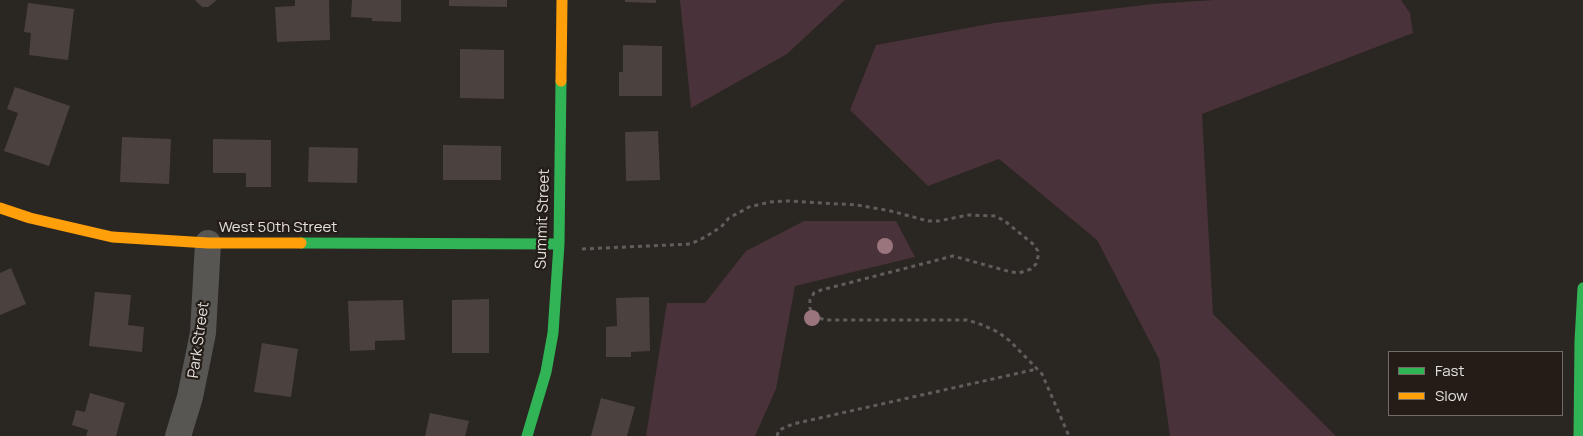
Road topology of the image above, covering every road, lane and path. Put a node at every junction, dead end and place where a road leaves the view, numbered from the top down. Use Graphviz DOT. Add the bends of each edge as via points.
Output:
graph roads {
  1 [pos="562,0"];
  2 [pos="0,208"];
  3 [pos="208,243"];
  4 [pos="559,244"];
  5 [pos="578,249"];
  6 [pos="1583,288"];
  7 [pos="1037,369"];
  8 [pos="178,436"];
  9 [pos="527,436"];
  10 [pos="777,436"];
  11 [pos="1069,436"];
  12 [pos="1579,436"];
  1 -- 4 [label="street, Summit Street"];
  2 -- 3 [label="street, West 50th Street" via="112,236"];
  3 -- 4 [label="street, West 50th Street"];
  3 -- 8 [label="street, Park Street" via="203,333"];
  4 -- 9 [label="street, Summit Street" via="546,372"];
  5 -- 7 [label="path" via="692,244 749,207 770,202 857,205 891,210 928,221 969,215 996,216 1033,244 1038,257 1031,268 1019,273 1011,272 954,256 821,290 810,300 810,308 812,314 824,320 967,320 998,332"];
  6 -- 12 [label="street"];
  7 -- 10 [label="path" via="793,424 779,430"];
  7 -- 11 [label="path"];
}
